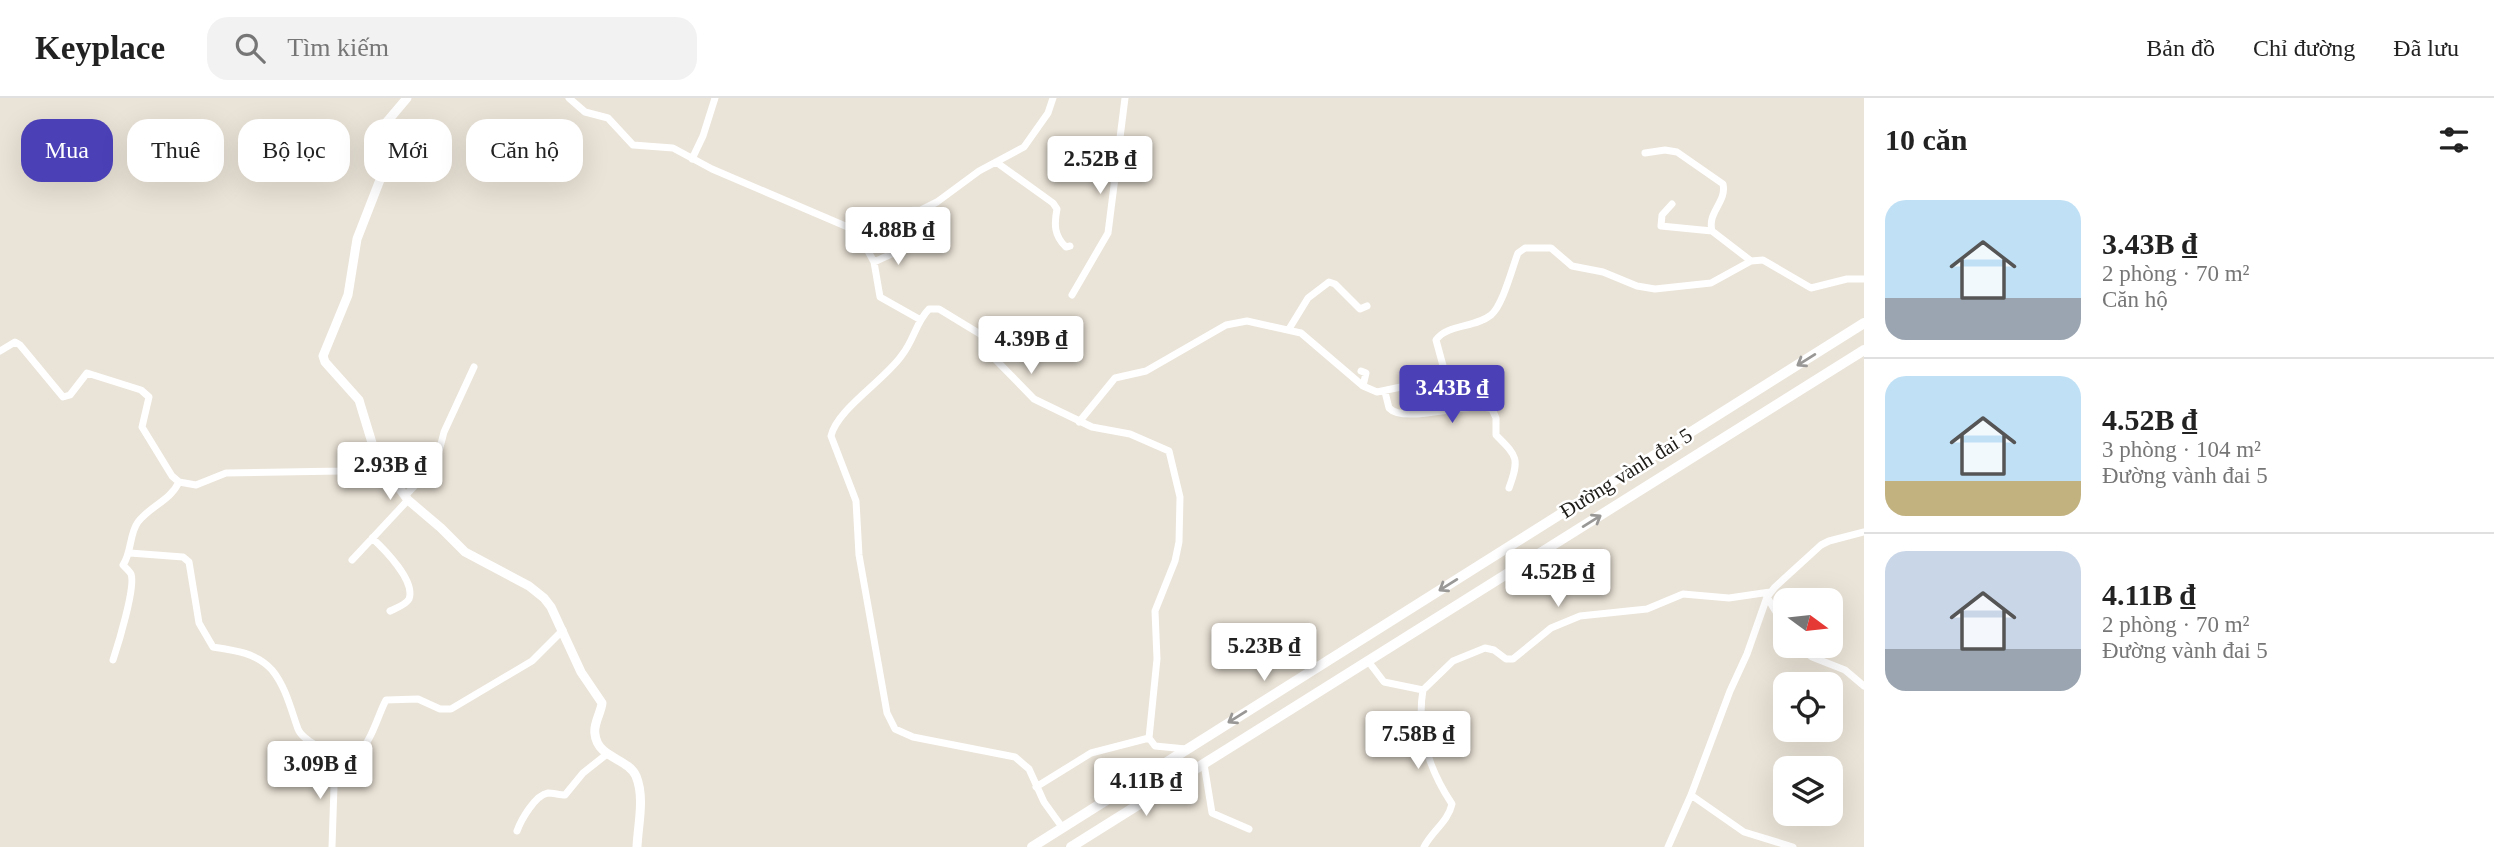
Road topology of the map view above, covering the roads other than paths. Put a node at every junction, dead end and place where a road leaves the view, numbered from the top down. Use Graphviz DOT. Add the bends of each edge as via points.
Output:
graph roads {
  1 [pos="407,98"];
  2 [pos="569,98"];
  3 [pos="715,98"];
  4 [pos="1053,98"];
  5 [pos="1125,98"];
  6 [pos="1645,153"];
  7 [pos="692,159"];
  8 [pos="996,162"];
  9 [pos="1672,204"];
  10 [pos="857,230"];
  11 [pos="1712,231"];
  12 [pos="909,246"];
  13 [pos="1070,246"];
  14 [pos="1751,261"];
  15 [pos="874,262"];
  16 [pos="1864,279"];
  17 [pos="1072,295"];
  18 [pos="1367,306"];
  19 [pos="919,319"];
  20 [pos="1864,323"];
  21 [pos="1289,329"];
  22 [pos="1864,350"];
  23 [pos="0,351"];
  24 [pos="474,368"];
  25 [pos="1361,371"];
  26 [pos="1363,386"];
  27 [pos="1385,392"];
  28 [pos="1079,422"];
  29 [pos="376,456"];
  30 [pos="179,482"];
  31 [pos="1509,488"];
  32 [pos="406,498"];
  33 [pos="1864,532"];
  34 [pos="372,538"];
  35 [pos="130,553"];
  36 [pos="352,560"];
  37 [pos="1769,595"];
  38 [pos="1773,603"];
  39 [pos="390,611"];
  40 [pos="563,630"];
  41 [pos="1815,658"];
  42 [pos="113,660"];
  43 [pos="1368,661"];
  44 [pos="1864,686"];
  45 [pos="1423,690"];
  46 [pos="1149,738"];
  47 [pos="1186,749"];
  48 [pos="607,754"];
  49 [pos="335,756"];
  50 [pos="1204,764"];
  51 [pos="1036,787"];
  52 [pos="1691,795"];
  53 [pos="1062,827"];
  54 [pos="1249,829"];
  55 [pos="517,831"];
  56 [pos="332,847"];
  57 [pos="637,847"];
  58 [pos="1032,847"];
  59 [pos="1071,847"];
  60 [pos="1424,847"];
  61 [pos="1668,847"];
  62 [pos="1793,847"];
  1 -- 29 [label="street" via="385,124 385,167 357,239 348,295 323,356 359,400"];
  2 -- 7 [label="street" via="584,112 608,118 633,145 666,146"];
  3 -- 7 [label="street"];
  4 -- 8 [label="street" via="1024,147"];
  5 -- 17 [label="street" via="1108,233"];
  6 -- 11 [label="street" via="1677,152 1723,184 1724,195 1711,218"];
  7 -- 10 [label="street"];
  8 -- 10 [label="street" via="929,207 872,212"];
  8 -- 13 [label="street" via="1053,203 1056,235 1062,245"];
  9 -- 11 [label="street" via="1662,215 1661,226"];
  10 -- 15 [label="street"];
  11 -- 14 [label="street"];
  12 -- 15 [label="street"];
  14 -- 16 [label="street" via="1763,260 1811,288"];
  14 -- 27 [label="street" via="1711,283 1655,289 1572,267 1551,248 1525,248 1518,253 1493,314 1436,340 1444,378"];
  15 -- 19 [label="street" via="880,297"];
  18 -- 21 [label="street" via="1360,309 1329,282 1308,298"];
  19 -- 28 [label="street" via="934,307 985,337 993,357 1029,395"];
  19 -- 51 [label="street" via="901,357 837,421 831,436 856,501 859,555 887,713 895,729 913,737 1016,757 1029,769"];
  20 -- 47 [label="main road, Đường vành đai 5, one-way"];
  21 -- 26 [label="street" via="1307,336"];
  21 -- 28 [label="street" via="1247,321 1226,325 1146,371 1115,378"];
  43 -- 22 [label="main road, Đường vành đai 5, one-way"];
  23 -- 30 [label="street" via="15,342 20,345 63,397 70,395 87,373 141,390 149,397 142,427"];
  24 -- 32 [label="street" via="444,432 436,463"];
  25 -- 26 [label="street" via="1367,377"];
  26 -- 27 [label="street"];
  27 -- 31 [label="street" via="1389,408 1396,414 1480,406 1492,409 1496,435 1517,461"];
  28 -- 46 [label="street" via="1166,449 1179,490 1177,552 1155,611 1157,659"];
  29 -- 30 [label="street" via="341,471 226,473 196,485"];
  29 -- 32 [label="street"];
  30 -- 35 [label="street" via="171,495 136,525"];
  32 -- 34 [label="street"];
  32 -- 40 [label="street" via="471,557 537,592"];
  33 -- 37 [label="street" via="1821,545"];
  34 -- 36 [label="street"];
  34 -- 39 [label="street" via="399,567 409,590 406,603"];
  35 -- 42 [label="street" via="123,565 132,581"];
  35 -- 49 [label="street" via="183,557 189,562 196,613 213,647 243,651 270,668 292,706 300,733"];
  37 -- 38 [label="street"];
  37 -- 45 [label="street" via="1683,594 1647,609 1580,616 1551,628 1513,659 1485,648 1453,661"];
  37 -- 52 [label="street"];
  40 -- 48 [label="street" via="581,672 602,703 594,730 598,745"];
  40 -- 49 [label="street" via="532,661 451,709 418,699 386,700 367,743 348,757"];
  41 -- 44 [label="street" via="1845,670"];
  43 -- 45 [label="street" via="1384,682"];
  43 -- 50 [label="main road, Đường vành đai 5"];
  45 -- 60 [label="street" via="1422,733 1432,767 1452,804 1450,814"];
  46 -- 47 [label="street" via="1155,746"];
  46 -- 51 [label="street" via="1091,753"];
  47 -- 53 [label="main road, Đường vành đai 5"];
  48 -- 55 [label="street" via="565,795 544,795 523,815"];
  48 -- 57 [label="street" via="636,778 641,810"];
  49 -- 56 [label="street"];
  50 -- 54 [label="street" via="1212,813"];
  50 -- 59 [label="main road, Đường vành đai 5"];
  51 -- 53 [label="street"];
  52 -- 61 [label="street"];
  52 -- 62 [label="street" via="1744,832"];
  53 -- 58 [label="main road, Đường vành đai 5"];
}
